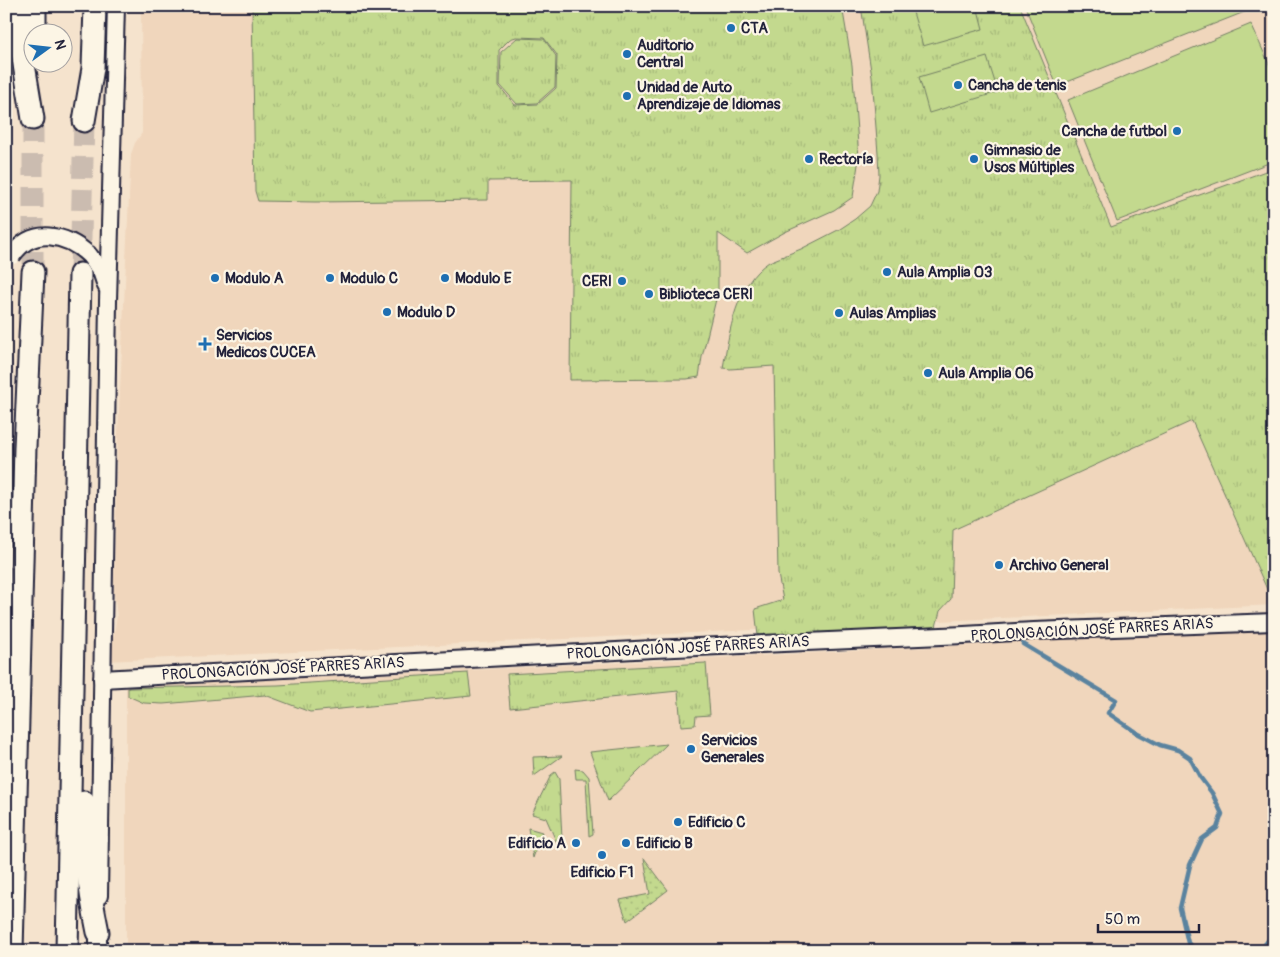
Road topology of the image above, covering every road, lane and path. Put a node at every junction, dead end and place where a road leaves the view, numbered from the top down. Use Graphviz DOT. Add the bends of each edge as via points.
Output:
graph roads {
  1 [pos="16,6"];
  2 [pos="35,6"];
  3 [pos="84,6"];
  4 [pos="95,6"];
  5 [pos="116,6"];
  6 [pos="35,22"];
  7 [pos="22,52"];
  8 [pos="25,72"];
  9 [pos="34,72"];
  10 [pos="9,259"];
  11 [pos="85,264"];
  12 [pos="33,272"];
  13 [pos="108,301"];
  14 [pos="76,454"];
  15 [pos="1274,622"];
  16 [pos="102,679"];
  17 [pos="98,941"];
  18 [pos="12,951"];
  19 [pos="67,951"];
  1 -- 7 [label="highway"];
  2 -- 6 [label="highway"];
  3 -- 4 [label="highway" via="84,121 93,68"];
  5 -- 13 [label="main road"];
  8 -- 9 [label="highway" via="33,119"];
  10 -- 11 [label="main road, bridge" via="29,240 54,236 73,243"];
  11 -- 13 [label="main road" via="96,263 105,281"];
  11 -- 14 [label="highway"];
  12 -- 18 [label="highway"];
  13 -- 16 [label="main road"];
  14 -- 17 [label="highway" via="84,548 84,840"];
  14 -- 19 [label="highway"];
  15 -- 16 [label="main road, PROLONGACIÓN JOSÉ PARRES ARIAS" via="653,649"];
  16 -- 17 [label="main road"];
}
